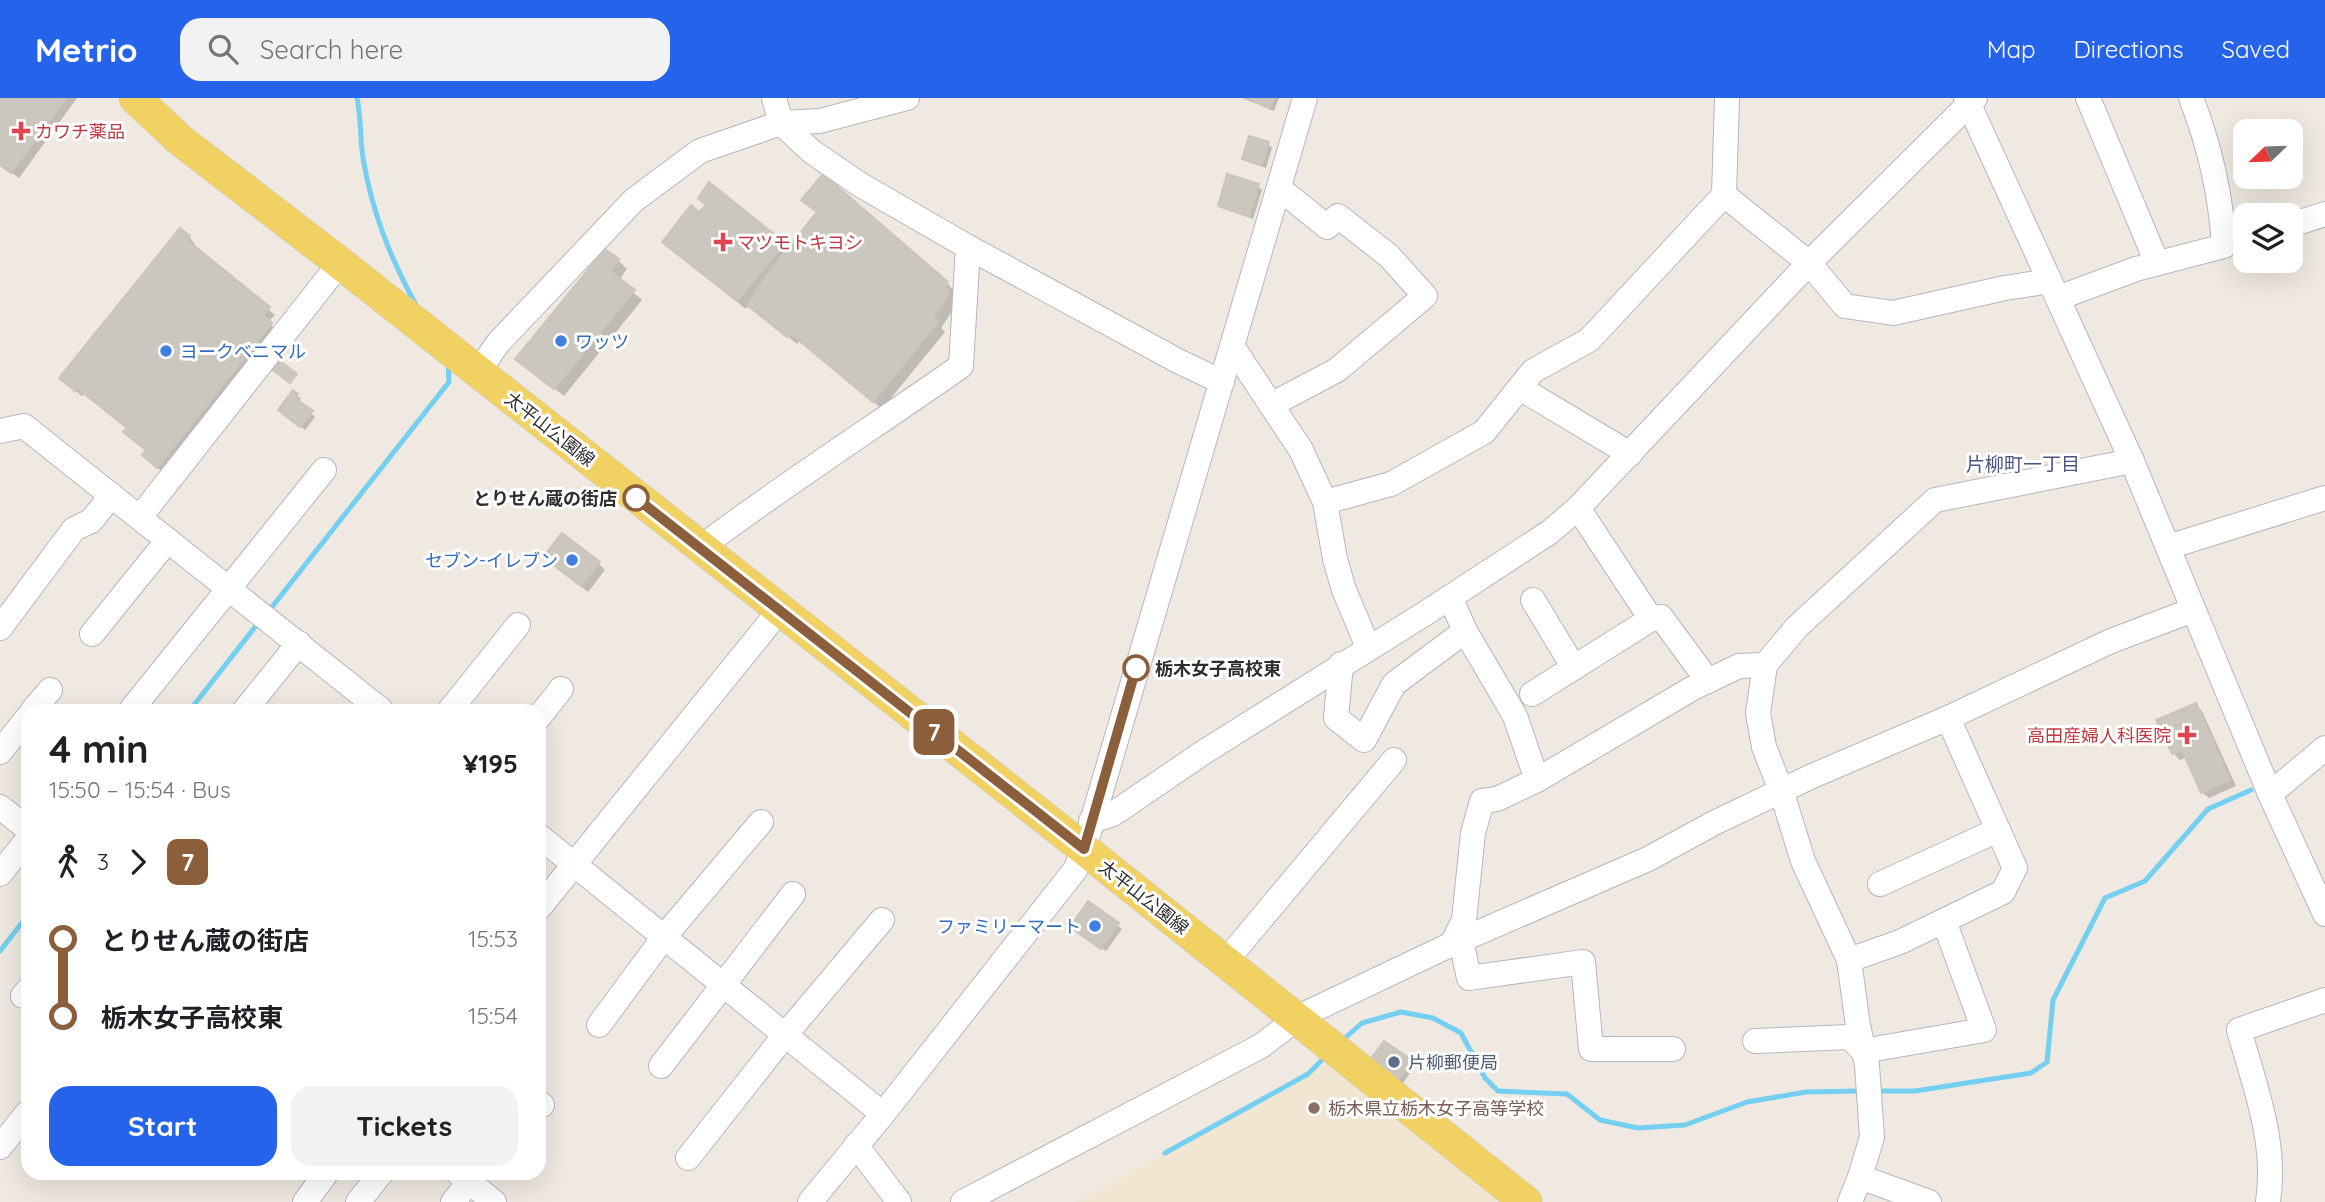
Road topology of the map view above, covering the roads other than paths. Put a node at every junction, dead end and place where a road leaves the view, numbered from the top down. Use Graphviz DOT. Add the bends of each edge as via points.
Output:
graph roads {
  1 [pos="135,98"];
  2 [pos="774,98"];
  3 [pos="907,98"];
  4 [pos="1305,98"];
  5 [pos="1727,98"];
  6 [pos="2088,98"];
  7 [pos="2192,98"];
  8 [pos="1970,100"];
  9 [pos="781,124"];
  10 [pos="1279,188"];
  11 [pos="1724,195"];
  12 [pos="2325,214"];
  13 [pos="2303,221"];
  14 [pos="2233,238"];
  15 [pos="2233,243"];
  16 [pos="968,247"];
  17 [pos="340,263"];
  18 [pos="1809,263"];
  19 [pos="2157,264"];
  20 [pos="2054,290"];
  21 [pos="1232,346"];
  22 [pos="478,372"];
  23 [pos="1222,382"];
  24 [pos="1520,388"];
  25 [pos="1271,405"];
  26 [pos="0,431"];
  27 [pos="1630,454"];
  28 [pos="2132,461"];
  29 [pos="324,470"];
  30 [pos="111,495"];
  31 [pos="2325,498"];
  32 [pos="1325,502"];
  33 [pos="1578,508"];
  34 [pos="140,517"];
  35 [pos="168,540"];
  36 [pos="2168,547"];
  37 [pos="700,548"];
  38 [pos="230,588"];
  39 [pos="1450,597"];
  40 [pos="1533,600"];
  41 [pos="2193,610"];
  42 [pos="779,611"];
  43 [pos="1651,619"];
  44 [pos="518,625"];
  45 [pos="0,628"];
  46 [pos="1465,631"];
  47 [pos="92,634"];
  48 [pos="299,643"];
  49 [pos="1368,647"];
  50 [pos="1341,664"];
  51 [pos="1765,666"];
  52 [pos="1574,668"];
  53 [pos="1708,681"];
  54 [pos="561,689"];
  55 [pos="50,690"];
  56 [pos="1532,694"];
  57 [pos="350,701"];
  58 [pos="38,704"];
  59 [pos="136,704"];
  60 [pos="250,704"];
  61 [pos="455,704"];
  62 [pos="546,708"];
  63 [pos="1948,719"];
  64 [pos="21,726"];
  65 [pos="2325,748"];
  66 [pos="0,752"];
  67 [pos="1394,760"];
  68 [pos="1537,780"];
  69 [pos="1781,790"];
  70 [pos="2270,794"];
  71 [pos="0,807"];
  72 [pos="761,822"];
  73 [pos="21,824"];
  74 [pos="1998,830"];
  75 [pos="1087,835"];
  76 [pos="546,842"];
  77 [pos="21,848"];
  78 [pos="574,864"];
  79 [pos="0,874"];
  80 [pos="1880,884"];
  81 [pos="793,894"];
  82 [pos="546,899"];
  83 [pos="2325,914"];
  84 [pos="882,920"];
  85 [pos="1944,921"];
  86 [pos="664,937"];
  87 [pos="1457,942"];
  88 [pos="1849,960"];
  89 [pos="1225,962"];
  90 [pos="723,985"];
  91 [pos="2325,1000"];
  92 [pos="1295,1020"];
  93 [pos="598,1025"];
  94 [pos="785,1035"];
  95 [pos="1755,1041"];
  96 [pos="1673,1049"];
  97 [pos="1863,1051"];
  98 [pos="661,1066"];
  99 [pos="883,1114"];
  100 [pos="21,1121"];
  101 [pos="856,1145"];
  102 [pos="0,1147"];
  103 [pos="688,1158"];
  104 [pos="1860,1177"];
  105 [pos="321,1180"];
  106 [pos="376,1180"];
  107 [pos="462,1180"];
  108 [pos="467,1180"];
  109 [pos="305,1202"];
  110 [pos="358,1202"];
  111 [pos="453,1202"];
  112 [pos="494,1202"];
  113 [pos="810,1202"];
  114 [pos="899,1202"];
  115 [pos="964,1202"];
  116 [pos="1526,1202"];
  117 [pos="1850,1202"];
  118 [pos="1929,1202"];
  119 [pos="2268,1202"];
  1 -- 17 [label="main road, 太平山公園線" via="188,147"];
  2 -- 9 [label="street"];
  3 -- 9 [label="street" via="820,121"];
  4 -- 10 [label="street"];
  5 -- 11 [label="street"];
  6 -- 19 [label="street"];
  7 -- 14 [label="street" via="2222,216"];
  8 -- 18 [label="street"];
  8 -- 20 [label="street"];
  9 -- 16 [label="street" via="859,184"];
  9 -- 22 [label="street" via="700,151 634,200 498,343"];
  10 -- 21 [label="street"];
  10 -- 25 [label="street" via="1327,227 1338,216 1389,256 1425,296 1337,370"];
  11 -- 18 [label="street"];
  11 -- 24 [label="street" via="1589,340 1533,371"];
  12 -- 13 [label="street"];
  15 -- 19 [label="street"];
  16 -- 23 [label="street"];
  16 -- 37 [label="street" via="961,366"];
  17 -- 22 [label="main road, 太平山公園線"];
  17 -- 34 [label="street"];
  18 -- 20 [label="street" via="1845,306 1893,313 2005,288"];
  18 -- 27 [label="street"];
  19 -- 20 [label="street"];
  20 -- 28 [label="street"];
  21 -- 23 [label="street"];
  21 -- 25 [label="street"];
  22 -- 37 [label="main road, 太平山公園線"];
  23 -- 75 [label="street"];
  24 -- 27 [label="street"];
  24 -- 32 [label="street" via="1484,432 1456,450 1391,484"];
  25 -- 32 [label="street" via="1301,450"];
  26 -- 30 [label="street" via="24,426"];
  27 -- 33 [label="street"];
  28 -- 36 [label="street"];
  28 -- 51 [label="street" via="1935,500 1797,627"];
  29 -- 38 [label="street"];
  30 -- 34 [label="street"];
  30 -- 45 [label="street" via="91,521 74,529"];
  31 -- 36 [label="street"];
  32 -- 49 [label="street" via="1344,590"];
  33 -- 39 [label="street" via="1550,532"];
  33 -- 43 [label="street"];
  34 -- 35 [label="street"];
  35 -- 38 [label="street"];
  35 -- 47 [label="street"];
  36 -- 41 [label="street"];
  37 -- 42 [label="main road, 太平山公園線"];
  38 -- 48 [label="street"];
  38 -- 59 [label="street"];
  39 -- 46 [label="street"];
  39 -- 49 [label="street"];
  40 -- 52 [label="street"];
  41 -- 63 [label="street" via="2111,641"];
  41 -- 70 [label="street"];
  42 -- 75 [label="main road, 太平山公園線"];
  42 -- 78 [label="street"];
  43 -- 52 [label="street"];
  43 -- 53 [label="street" via="1661,617"];
  44 -- 61 [label="street"];
  46 -- 50 [label="street" via="1394,684 1364,740 1336,718"];
  46 -- 68 [label="street" via="1515,716"];
  48 -- 57 [label="street"];
  48 -- 60 [label="street"];
  49 -- 50 [label="street"];
  50 -- 75 [label="street" via="1204,752"];
  51 -- 53 [label="street" via="1739,666"];
  51 -- 69 [label="street" via="1758,713 1764,747"];
  52 -- 56 [label="street"];
  53 -- 68 [label="street"];
  54 -- 62 [label="street"];
  55 -- 58 [label="street"];
  63 -- 69 [label="street"];
  63 -- 74 [label="street"];
  64 -- 66 [label="street"];
  65 -- 70 [label="street"];
  67 -- 89 [label="street"];
  68 -- 87 [label="street" via="1482,801"];
  69 -- 87 [label="street" via="1648,859"];
  69 -- 88 [label="street" via="1803,861"];
  70 -- 83 [label="street"];
  71 -- 73 [label="street"];
  72 -- 86 [label="street"];
  74 -- 80 [label="street"];
  74 -- 85 [label="street" via="2015,868 2003,892"];
  75 -- 89 [label="main road, 太平山公園線"];
  75 -- 99 [label="street" via="1075,870"];
  76 -- 78 [label="street"];
  77 -- 79 [label="street"];
  78 -- 82 [label="street"];
  78 -- 86 [label="street"];
  81 -- 90 [label="street"];
  84 -- 94 [label="street"];
  85 -- 88 [label="street"];
  85 -- 97 [label="street" via="1984,1030"];
  86 -- 90 [label="street"];
  86 -- 93 [label="street"];
  87 -- 92 [label="street"];
  87 -- 96 [label="street" via="1468,978 1583,962 1591,1049"];
  88 -- 97 [label="street"];
  89 -- 92 [label="main road, 太平山公園線"];
  90 -- 94 [label="street"];
  90 -- 98 [label="street"];
  91 -- 119 [label="street" via="2239,1030 2265,1116 2270,1157"];
  92 -- 115 [label="street" via="1261,1046"];
  92 -- 116 [label="main road, 太平山公園線"];
  94 -- 99 [label="street"];
  94 -- 103 [label="street"];
  95 -- 97 [label="street" via="1850,1037"];
  97 -- 104 [label="street" via="1872,1137"];
  99 -- 101 [label="street"];
  100 -- 102 [label="street"];
  101 -- 113 [label="street"];
  101 -- 114 [label="street"];
  104 -- 117 [label="street"];
  104 -- 118 [label="street"];
  105 -- 109 [label="street"];
  106 -- 110 [label="street"];
  107 -- 111 [label="street"];
  108 -- 112 [label="street"];
}
